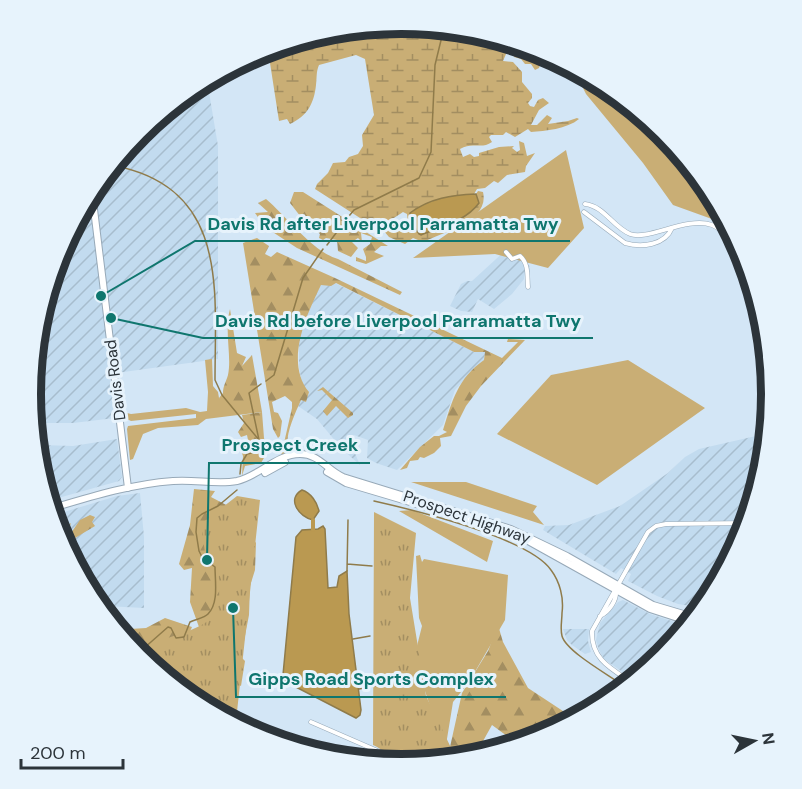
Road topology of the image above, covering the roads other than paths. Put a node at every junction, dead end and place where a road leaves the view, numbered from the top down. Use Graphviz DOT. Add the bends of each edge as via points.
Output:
graph roads {
  1 [pos="585,204"];
  2 [pos="94,207"];
  3 [pos="584,212"];
  4 [pos="672,228"];
  5 [pos="722,231"];
  6 [pos="506,252"];
  7 [pos="528,287"];
  8 [pos="128,488"];
  9 [pos="59,506"];
  10 [pos="737,523"];
  11 [pos="617,588"];
  12 [pos="686,615"];
  13 [pos="682,620"];
  14 [pos="623,677"];
  15 [pos="311,722"];
  16 [pos="381,754"];
  1 -- 4 [label="street" via="592,204 631,235"];
  2 -- 8 [label="main road, Davis Road"];
  3 -- 4 [label="street" via="632,245 656,243 669,236"];
  4 -- 5 [label="street" via="691,223 708,224"];
  6 -- 7 [label="street" via="512,259 523,258"];
  8 -- 9 [label="main road, Prospect Highway"];
  8 -- 11 [label="main road, Prospect Highway" via="219,485 245,480 292,459 311,460 346,483 518,537"];
  10 -- 11 [label="street" via="657,526 648,532"];
  11 -- 12 [label="main road, Prospect Highway"];
  11 -- 13 [label="main road, Prospect Highway" via="654,611"];
  11 -- 14 [label="street" via="617,597 592,631 592,646 607,667"];
  15 -- 16 [label="street"];
}
